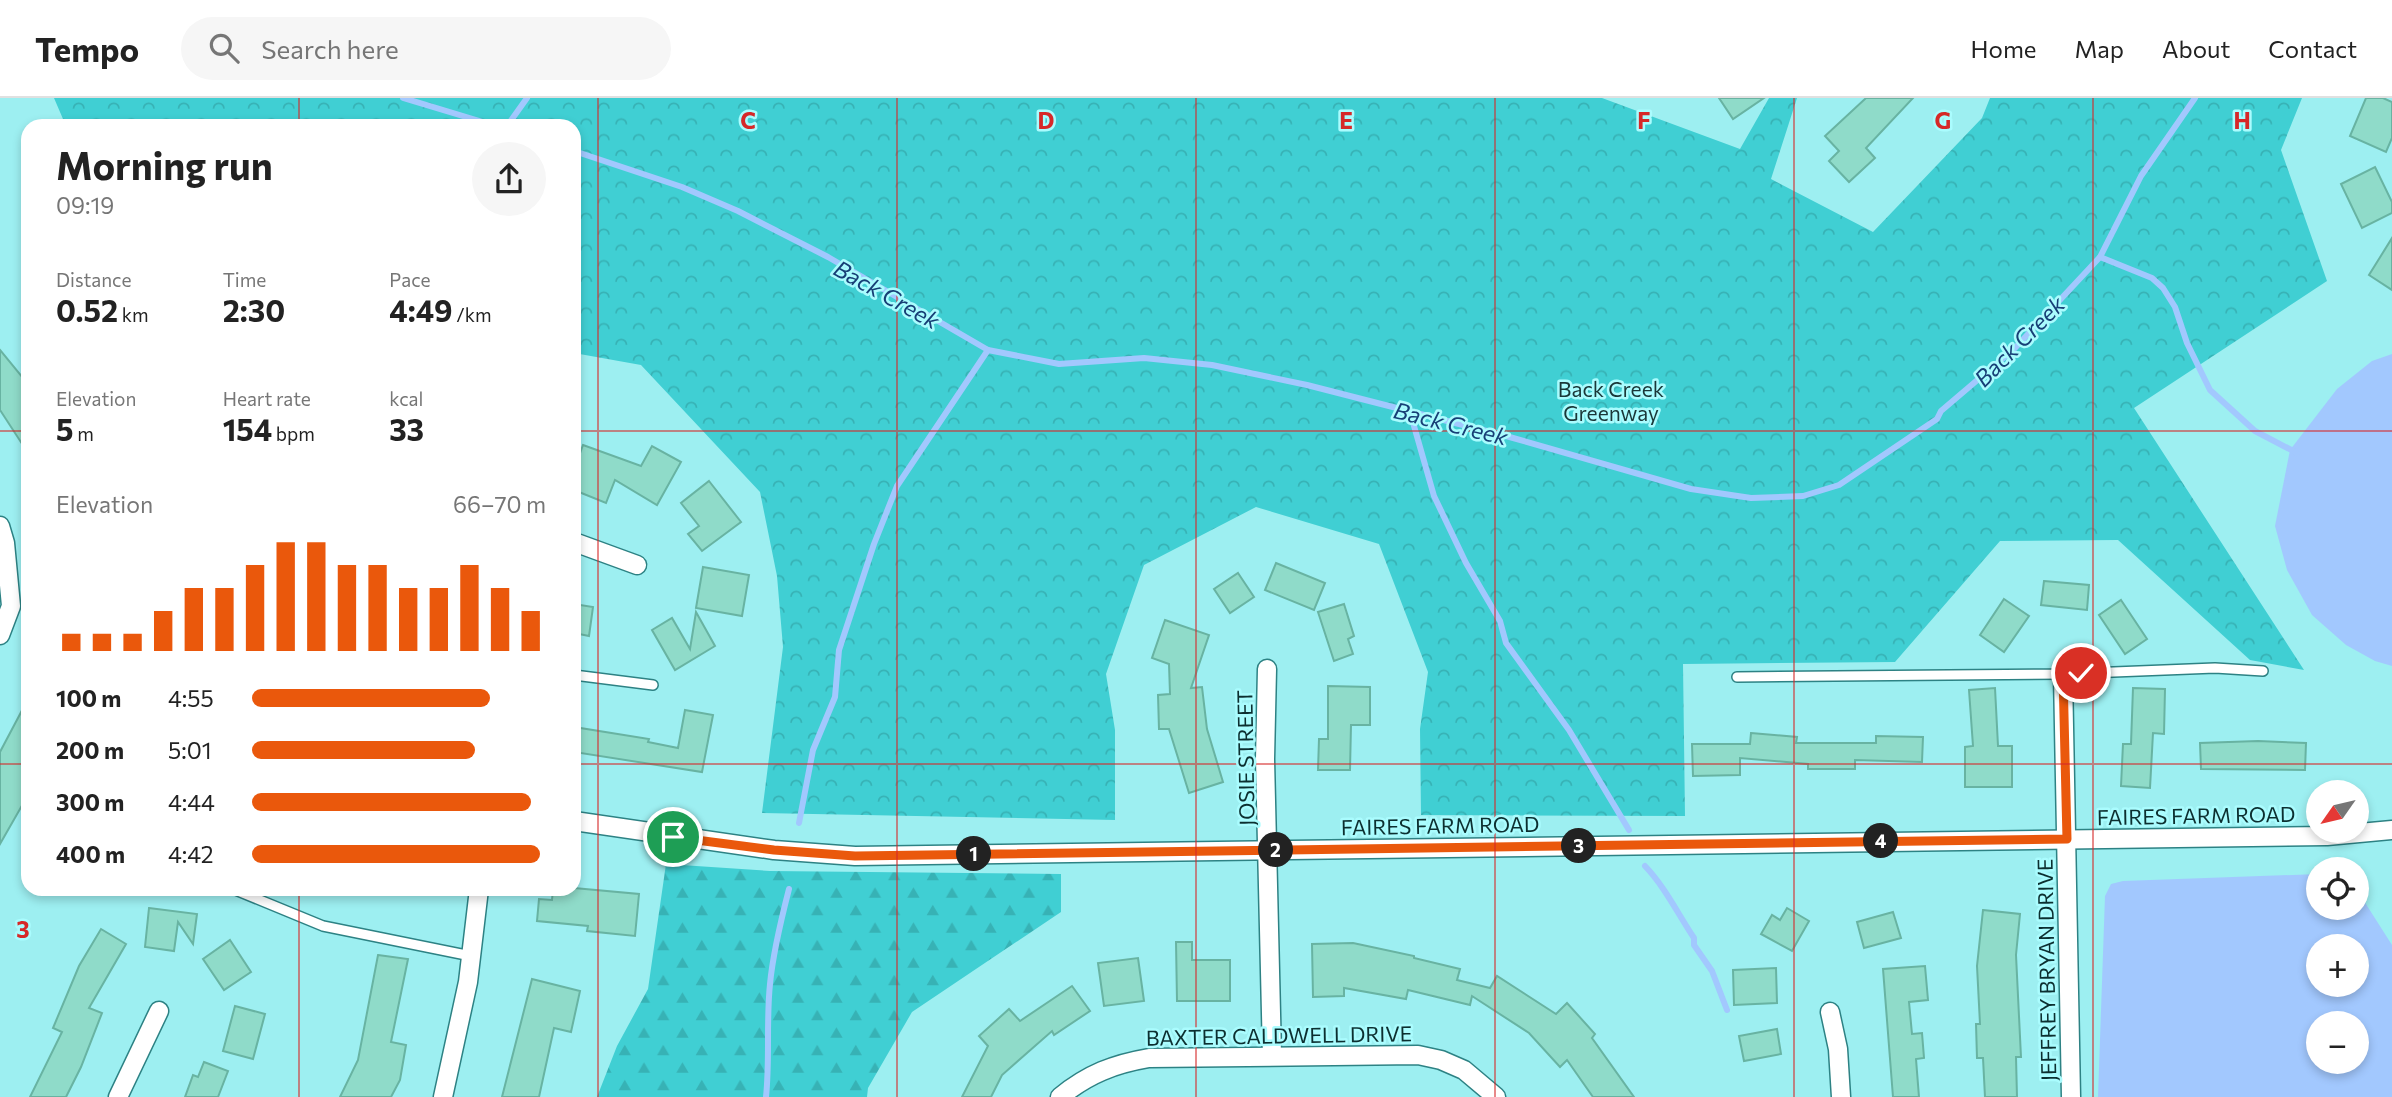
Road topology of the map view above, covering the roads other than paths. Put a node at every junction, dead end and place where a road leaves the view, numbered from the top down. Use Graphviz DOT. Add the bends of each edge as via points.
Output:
graph roads {
  1 [pos="0,526"];
  2 [pos="581,545"];
  3 [pos="637,565"];
  4 [pos="11,606"];
  5 [pos="21,611"];
  6 [pos="0,635"];
  7 [pos="1267,669"];
  8 [pos="2263,671"];
  9 [pos="2063,674"];
  10 [pos="581,676"];
  11 [pos="1737,677"];
  12 [pos="653,685"];
  13 [pos="581,822"];
  14 [pos="2392,830"];
  15 [pos="2067,839"];
  16 [pos="1269,850"];
  17 [pos="250,896"];
  18 [pos="478,896"];
  19 [pos="471,956"];
  20 [pos="159,1011"];
  21 [pos="1830,1012"];
  22 [pos="1272,1056"];
  23 [pos="118,1097"];
  24 [pos="443,1097"];
  25 [pos="1060,1097"];
  26 [pos="1496,1097"];
  27 [pos="1841,1097"];
  28 [pos="2071,1097"];
  1 -- 4 [label="street"];
  2 -- 3 [label="street"];
  4 -- 5 [label="street"];
  4 -- 6 [label="street"];
  7 -- 16 [label="street, JOSIE STREET"];
  8 -- 9 [label="lane" via="2215,668"];
  9 -- 11 [label="lane"];
  9 -- 15 [label="street, JEFFREY BRYAN DRIVE"];
  10 -- 12 [label="lane"];
  13 -- 16 [label="street, FAIRES FARM ROAD" via="774,850 855,856"];
  14 -- 15 [label="street, FAIRES FARM ROAD" via="2327,836"];
  15 -- 16 [label="street, FAIRES FARM ROAD"];
  15 -- 28 [label="street, JEFFREY BRYAN DRIVE"];
  16 -- 22 [label="street, JOSIE STREET"];
  17 -- 19 [label="lane" via="323,926"];
  18 -- 19 [label="street"];
  19 -- 24 [label="street"];
  20 -- 23 [label="street"];
  21 -- 27 [label="street"];
  22 -- 25 [label="street, BAXTER CALDWELL DRIVE" via="1149,1058 1115,1064 1084,1078"];
  22 -- 26 [label="street, BAXTER CALDWELL DRIVE" via="1418,1055 1464,1070"];
}
